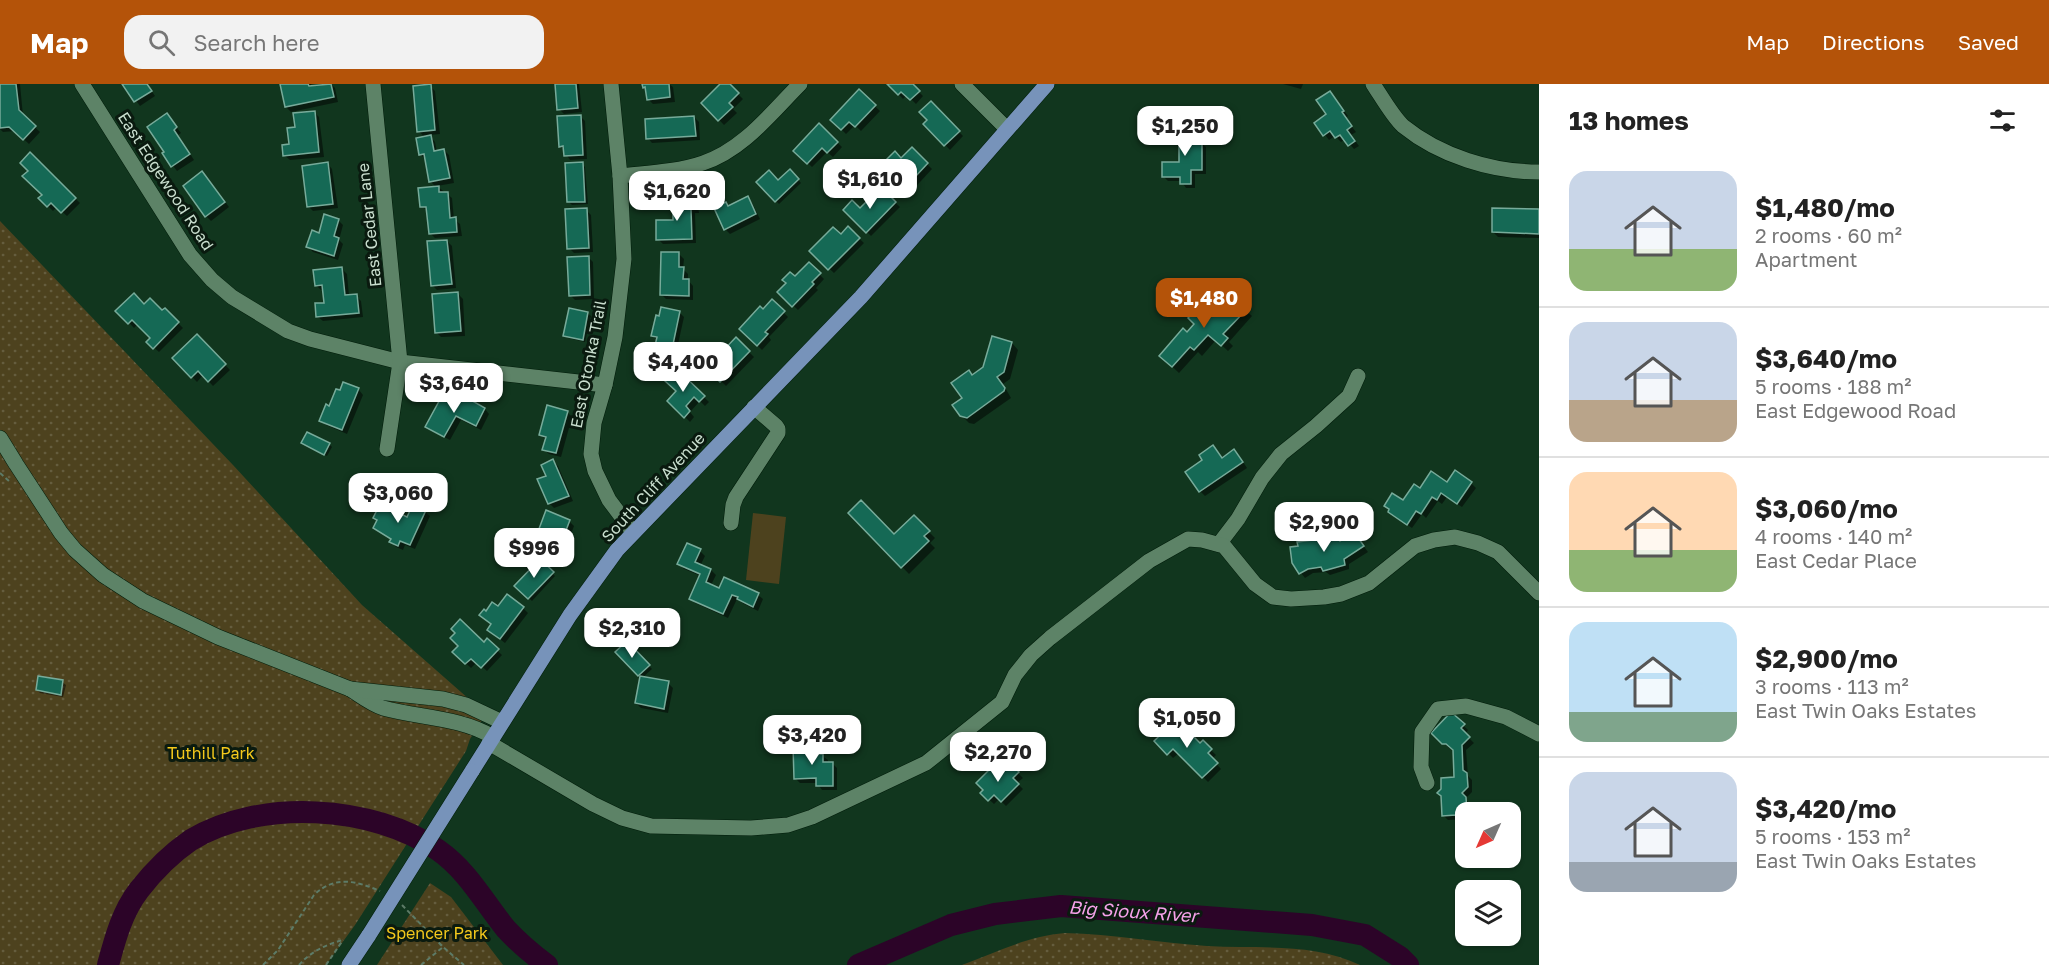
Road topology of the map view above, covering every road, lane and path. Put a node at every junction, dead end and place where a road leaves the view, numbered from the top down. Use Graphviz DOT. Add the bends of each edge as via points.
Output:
graph roads {
  1 [pos="82,84"];
  2 [pos="373,84"];
  3 [pos="611,84"];
  4 [pos="800,84"];
  5 [pos="962,84"];
  6 [pos="1047,84"];
  7 [pos="1373,84"];
  8 [pos="1007,129"];
  9 [pos="1539,172"];
  10 [pos="620,176"];
  11 [pos="400,362"];
  12 [pos="1358,376"];
  13 [pos="605,385"];
  14 [pos="754,407"];
  15 [pos="0,438"];
  16 [pos="387,449"];
  17 [pos="731,523"];
  18 [pos="633,532"];
  19 [pos="1219,543"];
  20 [pos="1539,593"];
  21 [pos="350,689"];
  22 [pos="502,722"];
  23 [pos="1539,734"];
  24 [pos="491,740"];
  25 [pos="1427,783"];
  26 [pos="384,893"];
  27 [pos="397,901"];
  28 [pos="443,947"];
  29 [pos="264,965"];
  30 [pos="299,965"];
  31 [pos="326,965"];
  32 [pos="349,965"];
  33 [pos="421,965"];
  34 [pos="464,965"];
  1 -- 11 [label="street, East Edgewood Road" via="190,255 212,280 288,332"];
  2 -- 11 [label="street, East Cedar Lane"];
  3 -- 10 [label="street, East Otonka Trail"];
  4 -- 10 [label="street" via="747,136 719,157 686,168"];
  5 -- 8 [label="street"];
  6 -- 8 [label="main road, South Cliff Avenue"];
  7 -- 9 [label="street" via="1402,125 1450,155 1493,167"];
  8 -- 14 [label="main road, South Cliff Avenue" via="861,297"];
  10 -- 13 [label="street, East Otonka Trail" via="624,259"];
  11 -- 13 [label="street, East Edgewood Road"];
  11 -- 16 [label="street, East Cedar Lane"];
  12 -- 19 [label="street" via="1349,396 1281,454"];
  13 -- 18 [label="street, East Otonka Trail" via="594,423 591,454 609,500"];
  14 -- 17 [label="street" via="776,426 778,433 736,497"];
  14 -- 18 [label="main road, South Cliff Avenue"];
  15 -- 21 [label="street" via="61,533 104,575 143,601 218,637"];
  18 -- 22 [label="main road, South Cliff Avenue" via="585,593"];
  19 -- 20 [label="street" via="1255,584 1274,597 1341,594 1369,583 1415,546 1455,537 1498,552"];
  19 -- 24 [label="street" via="1188,539 1149,561 1031,655 1015,675 1002,702 926,763 788,825 651,826 622,818"];
  21 -- 22 [label="street" via="443,699"];
  21 -- 24 [label="street" via="382,707 462,724"];
  22 -- 24 [label="main road, South Cliff Avenue"];
  23 -- 25 [label="street" via="1506,717 1466,706 1438,709 1422,732 1421,767"];
  24 -- 32 [label="main road, South Cliff Avenue, bridge"];
  26 -- 29 [label="path" via="341,880 322,887"];
  27 -- 28 [label="path"];
  28 -- 33 [label="path"];
  28 -- 34 [label="path"];
  30 -- 31 [label="path" via="306,957 343,940"];
}
